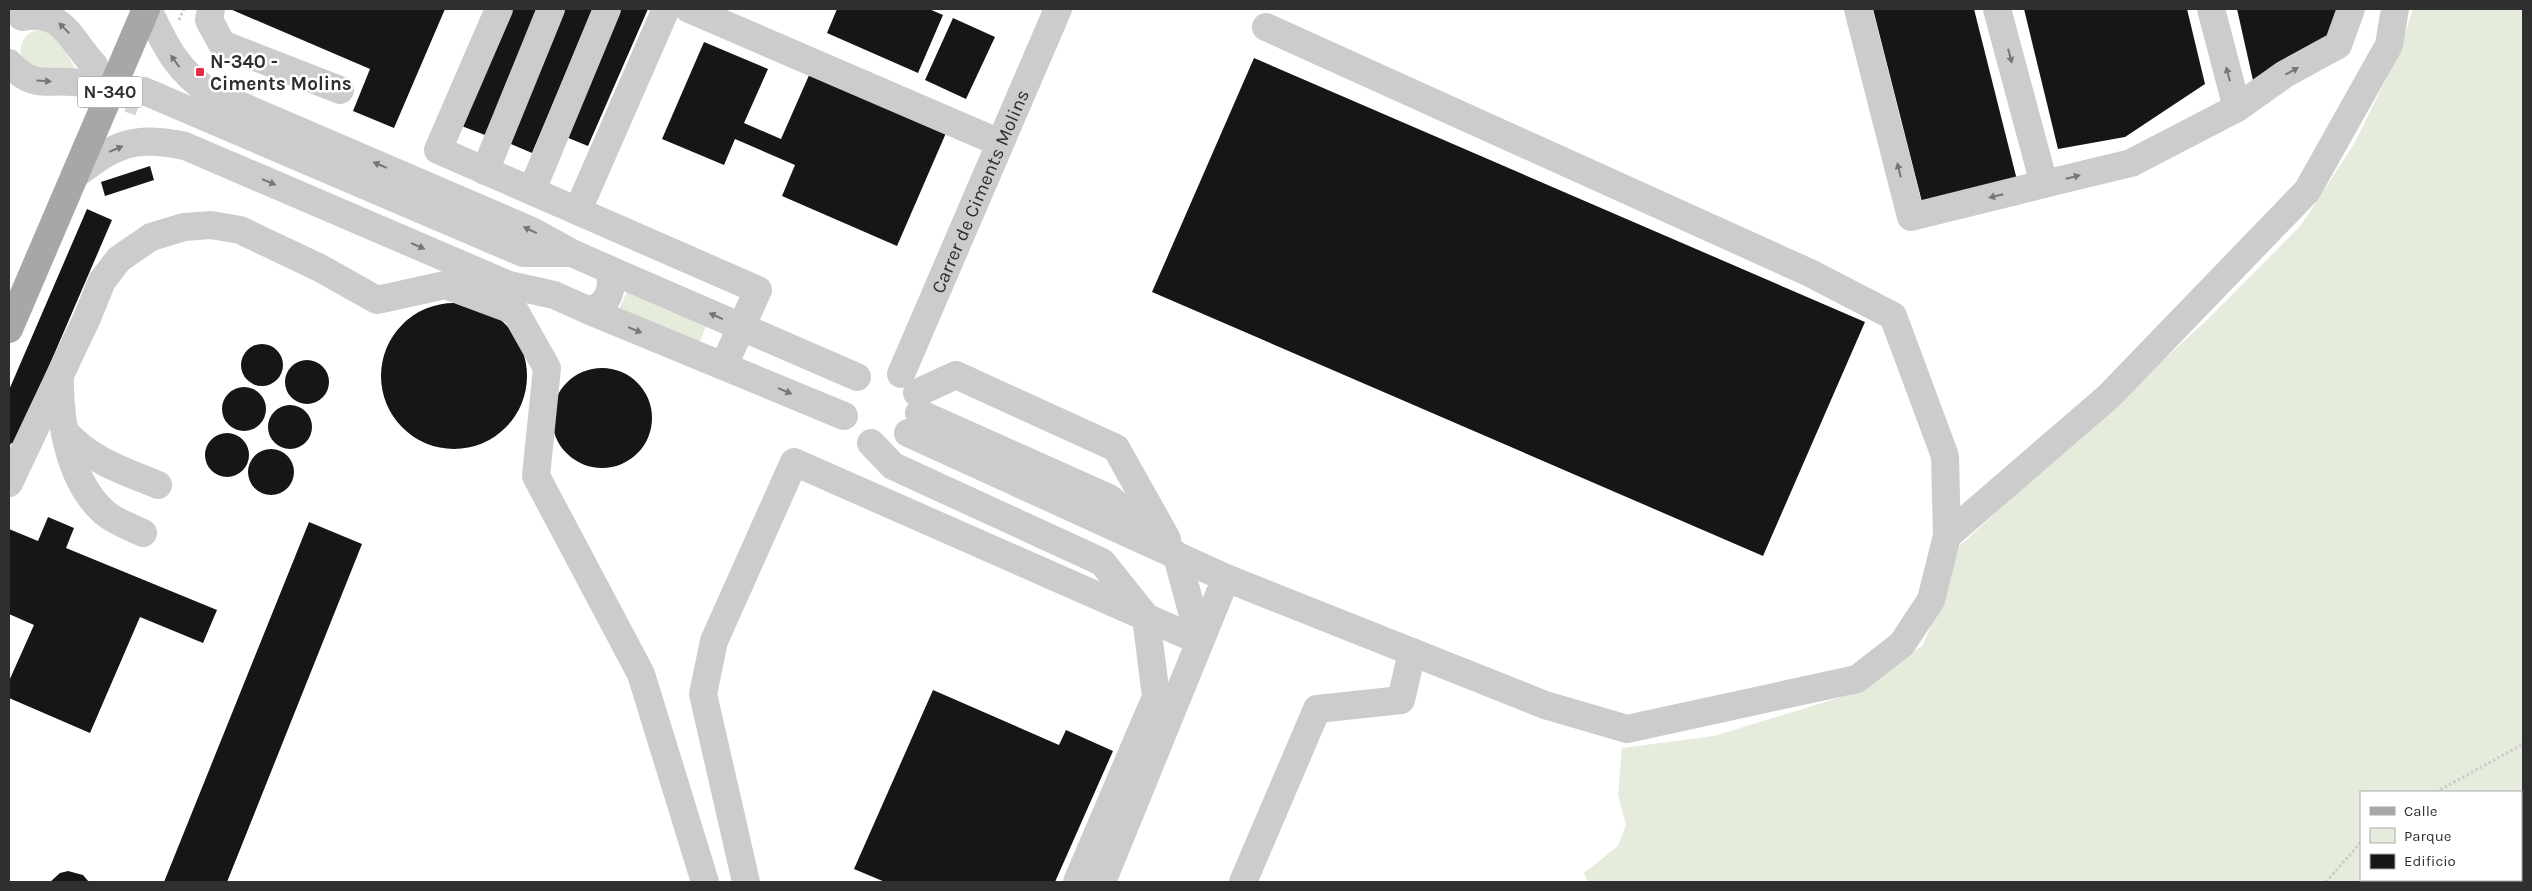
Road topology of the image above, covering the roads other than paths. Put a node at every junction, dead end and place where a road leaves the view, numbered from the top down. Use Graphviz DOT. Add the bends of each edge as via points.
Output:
graph roads {
  1 [pos="147,9"];
  2 [pos="210,9"];
  3 [pos="498,9"];
  4 [pos="550,9"];
  5 [pos="607,9"];
  6 [pos="666,9"];
  7 [pos="689,9"];
  8 [pos="1058,9"];
  9 [pos="1858,9"];
  10 [pos="1997,9"];
  11 [pos="2211,9"];
  12 [pos="2351,9"];
  13 [pos="2395,9"];
  14 [pos="19,20"];
  15 [pos="1266,27"];
  16 [pos="9,63"];
  17 [pos="340,90"];
  18 [pos="2237,108"];
  19 [pos="1000,143"];
  20 [pos="485,171"];
  21 [pos="75,174"];
  22 [pos="2044,184"];
  23 [pos="532,190"];
  24 [pos="578,210"];
  25 [pos="572,253"];
  26 [pos="608,269"];
  27 [pos="554,295"];
  28 [pos="590,311"];
  29 [pos="742,327"];
  30 [pos="9,329"];
  31 [pos="724,365"];
  32 [pos="60,374"];
  33 [pos="857,377"];
  34 [pos="911,403"];
  35 [pos="844,416"];
  36 [pos="67,434"];
  37 [pos="871,443"];
  38 [pos="9,483"];
  39 [pos="158,485"];
  40 [pos="142,533"];
  41 [pos="1947,536"];
  42 [pos="1177,556"];
  43 [pos="1226,578"];
  44 [pos="1146,617"];
  45 [pos="1200,641"];
  46 [pos="1412,652"];
  47 [pos="705,882"];
  48 [pos="746,882"];
  49 [pos="1078,882"];
  50 [pos="1102,882"];
  51 [pos="1243,882"];
  1 -- 21 [label="main road, N-340"];
  25 -- 1 [label="street, one-way" via="532,231 211,92 182,71"];
  2 -- 17 [label="street" via="208,20 222,44"];
  3 -- 20 [label="street" via="438,150"];
  4 -- 20 [label="street"];
  5 -- 23 [label="street"];
  6 -- 24 [label="street"];
  7 -- 19 [label="street"];
  8 -- 19 [label="street, Carrer de Ciments Molins"];
  22 -- 9 [label="street, one-way" via="1911,217"];
  10 -- 22 [label="street, one-way"];
  18 -- 11 [label="street, one-way"];
  18 -- 12 [label="street, one-way" via="2285,74 2338,45"];
  13 -- 41 [label="street" via="2388,45 2307,192 2109,396"];
  16 -- 14 [label="street, one-way" via="19,74 31,80 74,81 90,75 68,30 56,20 44,15"];
  15 -- 41 [label="street" via="1810,273 1894,316 1945,456"];
  22 -- 18 [label="street, one-way" via="2132,163"];
  19 -- 34 [label="street, Carrer de Ciments Molins"];
  20 -- 23 [label="street"];
  21 -- 27 [label="street, one-way" via="102,154 126,144 156,140 185,146 509,285"];
  21 -- 30 [label="main road, N-340"];
  23 -- 24 [label="street"];
  24 -- 29 [label="street" via="758,290"];
  25 -- 26 [label="street"];
  25 -- 27 [label="street" via="523,253 142,97 518,265"];
  26 -- 28 [label="street" via="612,278 609,295 603,304"];
  29 -- 26 [label="street, one-way"];
  27 -- 28 [label="street"];
  28 -- 31 [label="street, one-way"];
  29 -- 31 [label="street"];
  29 -- 33 [label="street"];
  31 -- 35 [label="street, one-way"];
  32 -- 36 [label="street" via="59,404"];
  32 -- 38 [label="street"];
  32 -- 47 [label="street" via="102,281 119,260 151,237 184,227 211,225 240,230 320,268 377,300 445,284 515,311 547,368 536,476 641,674"];
  33 -- 34 [label="street" via="875,369 889,369"];
  33 -- 35 [label="street" via="846,392"];
  34 -- 37 [label="street" via="899,440 886,444"];
  34 -- 42 [label="street"];
  34 -- 42 [label="street" via="956,375 1116,448"];
  35 -- 37 [label="street" via="849,428 859,438"];
  36 -- 39 [label="street" via="80,448 100,461"];
  36 -- 40 [label="street" via="68,453 82,484 104,512"];
  37 -- 44 [label="street" via="893,466 1102,562"];
  41 -- 46 [label="street" via="1931,600 1902,644 1857,678 1627,729 1545,705"];
  42 -- 43 [label="street"];
  42 -- 45 [label="street"];
  43 -- 45 [label="street"];
  43 -- 46 [label="street"];
  44 -- 45 [label="street"];
  44 -- 48 [label="street" via="794,462 714,641 703,694"];
  44 -- 49 [label="street" via="1156,697"];
  45 -- 50 [label="street"];
  46 -- 51 [label="street" via="1401,700 1317,709"];
}
